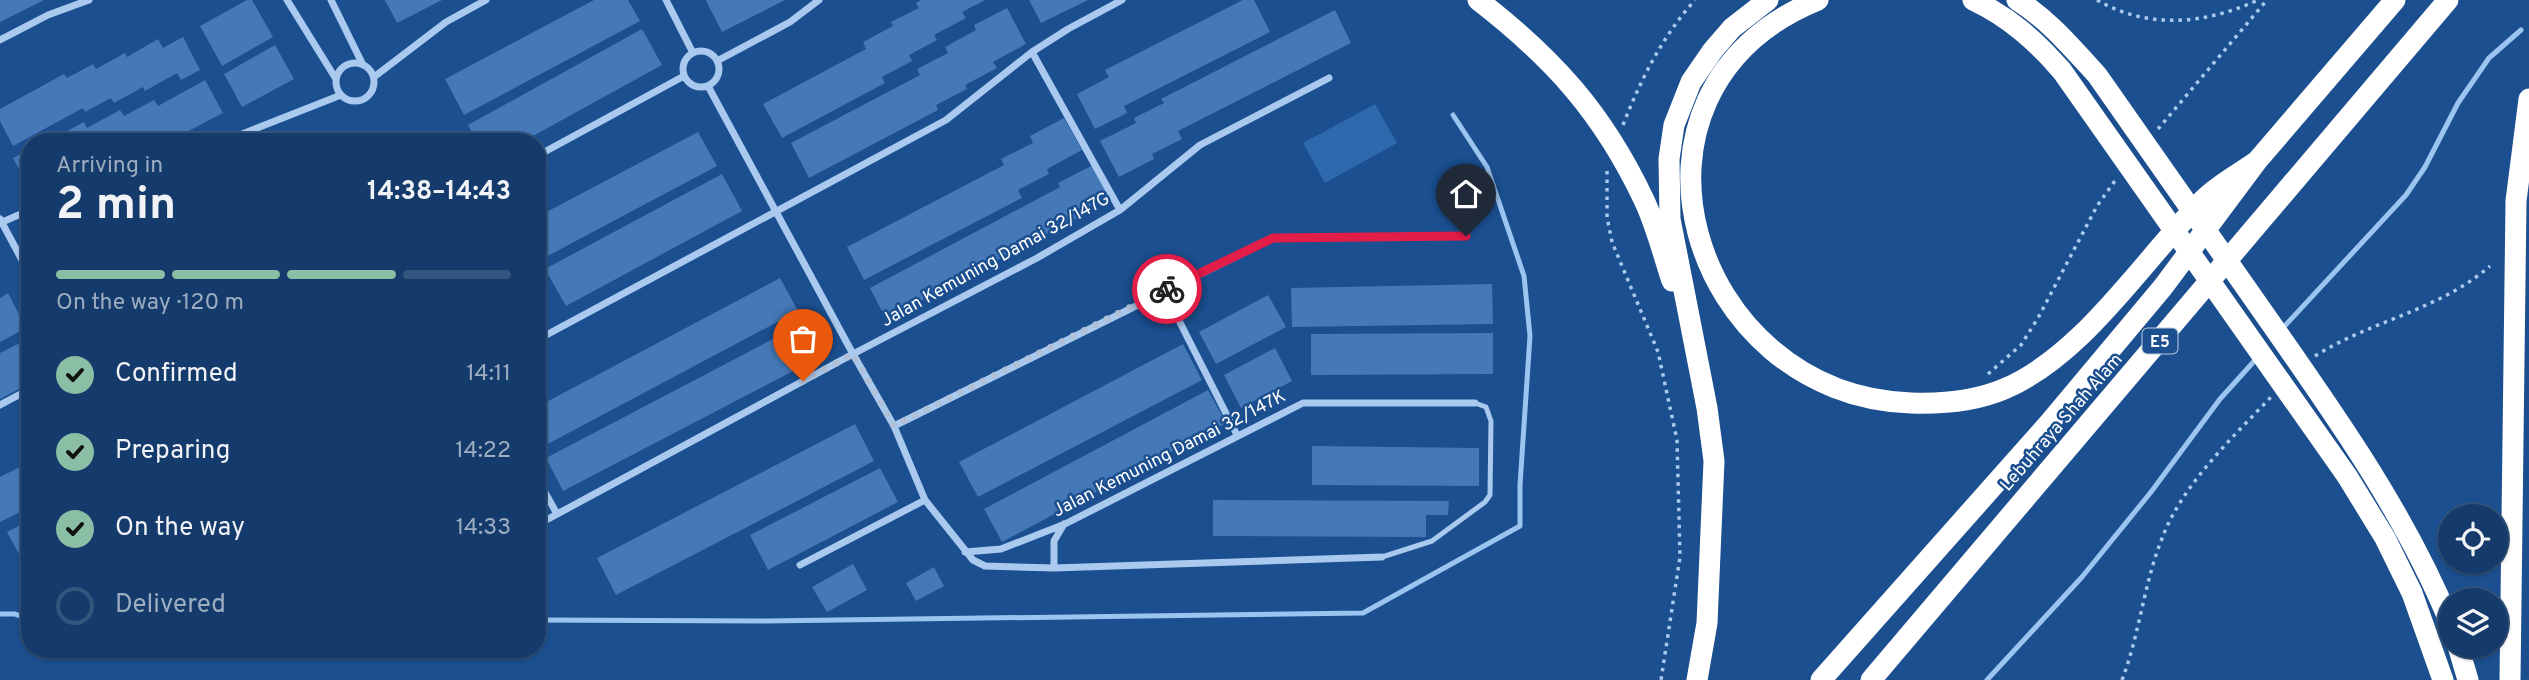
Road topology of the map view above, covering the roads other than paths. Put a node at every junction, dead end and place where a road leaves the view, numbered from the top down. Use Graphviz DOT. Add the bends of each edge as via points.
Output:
graph roads {
  1 [pos="89,0"];
  2 [pos="287,0"];
  3 [pos="331,0"];
  4 [pos="486,0"];
  5 [pos="666,0"];
  6 [pos="820,0"];
  7 [pos="1122,0"];
  8 [pos="1478,0"];
  9 [pos="1768,0"];
  10 [pos="1818,0"];
  11 [pos="1973,0"];
  12 [pos="2017,0"];
  13 [pos="2395,0"];
  14 [pos="2448,0"];
  15 [pos="0,40"];
  16 [pos="1032,52"];
  17 [pos="693,53"];
  18 [pos="717,61"];
  19 [pos="363,65"];
  20 [pos="684,76"];
  21 [pos="374,77"];
  22 [pos="1329,78"];
  23 [pos="336,79"];
  24 [pos="708,86"];
  25 [pos="341,95"];
  26 [pos="2529,99"];
  27 [pos="245,133"];
  28 [pos="546,151"];
  29 [pos="2257,161"];
  30 [pos="1120,210"];
  31 [pos="777,211"];
  32 [pos="21,213"];
  33 [pos="1,221"];
  34 [pos="1466,236"];
  35 [pos="21,258"];
  36 [pos="1164,291"];
  37 [pos="1690,328"];
  38 [pos="546,335"];
  39 [pos="853,354"];
  40 [pos="21,394"];
  41 [pos="1475,403"];
  42 [pos="0,405"];
  43 [pos="894,426"];
  44 [pos="1237,435"];
  45 [pos="546,494"];
  46 [pos="925,500"];
  47 [pos="557,514"];
  48 [pos="546,520"];
  49 [pos="1065,524"];
  50 [pos="965,552"];
  51 [pos="1382,557"];
  52 [pos="800,565"];
  53 [pos="1054,568"];
  54 [pos="2438,595"];
  55 [pos="2462,658"];
  56 [pos="1697,680"];
  57 [pos="1821,680"];
  58 [pos="1871,680"];
  59 [pos="2443,680"];
  60 [pos="2468,680"];
  61 [pos="2510,680"];
  1 -- 15 [label="street"];
  2 -- 23 [label="street"];
  3 -- 19 [label="street"];
  4 -- 21 [label="street" via="446,22"];
  5 -- 17 [label="street"];
  6 -- 18 [label="street" via="790,22"];
  7 -- 16 [label="street"];
  8 -- 37 [label="highway" via="1548,59 1605,131 1645,201"];
  9 -- 37 [label="highway" via="1713,50 1691,82 1674,125 1669,159 1670,219"];
  10 -- 29 [label="highway" via="1760,35 1725,71 1694,136 1691,189 1707,262 1731,306 1771,349 1831,387 1867,399 1941,403 2003,390 2028,377 2076,341 2204,199"];
  11 -- 59 [label="highway" via="2017,26 2075,88 2347,476 2412,593"];
  12 -- 54 [label="highway" via="2067,42 2097,75 2369,466"];
  13 -- 29 [label="highway, Lebuhraya Shah Alam / E5"];
  14 -- 58 [label="highway, Lebuhraya Shah Alam / E5"];
  16 -- 30 [label="street"];
  16 -- 31 [label="street" via="946,120"];
  17 -- 18 [label="street" via="704,52"];
  17 -- 20 [label="street" via="683,65"];
  18 -- 24 [label="street" via="719,72"];
  19 -- 21 [label="street"];
  19 -- 23 [label="street" via="347,65"];
  20 -- 24 [label="street" via="697,87"];
  20 -- 28 [label="street"];
  21 -- 25 [label="street" via="373,90 365,99 352,101"];
  22 -- 30 [label="street, Jalan Kemuning Damai 32/147G" via="1200,145"];
  23 -- 25 [label="street"];
  24 -- 31 [label="street"];
  25 -- 27 [label="street"];
  26 -- 61 [label="highway" via="2515,201"];
  29 -- 57 [label="highway, Lebuhraya Shah Alam / E5" via="2163,287 2059,411"];
  30 -- 39 [label="street, Jalan Kemuning Damai 32/147G"];
  31 -- 38 [label="street"];
  31 -- 39 [label="street"];
  32 -- 33 [label="street"];
  33 -- 35 [label="street"];
  34 -- 36 [label="street" via="1273,238"];
  36 -- 43 [label="street"];
  36 -- 44 [label="street"];
  37 -- 56 [label="highway" via="1714,461 1707,623"];
  39 -- 43 [label="street"];
  39 -- 47 [label="street, Jalan Kemuning Damai 32/147G"];
  40 -- 42 [label="street"];
  41 -- 44 [label="street, Jalan Kemuning Damai 32/147K" via="1303,403"];
  41 -- 51 [label="lane" via="1486,407 1491,421 1490,495 1432,541"];
  43 -- 46 [label="street"];
  44 -- 49 [label="street, Jalan Kemuning Damai 32/147K"];
  45 -- 47 [label="street"];
  46 -- 50 [label="street"];
  46 -- 52 [label="street"];
  47 -- 48 [label="street, Jalan Kemuning Damai 32/147G"];
  49 -- 50 [label="street, Jalan Kemuning Damai 32/147K" via="1001,550"];
  49 -- 53 [label="street" via="1054,541"];
  50 -- 53 [label="street" via="985,566"];
  51 -- 53 [label="street"];
  55 -- 60 [label="highway"];
}
